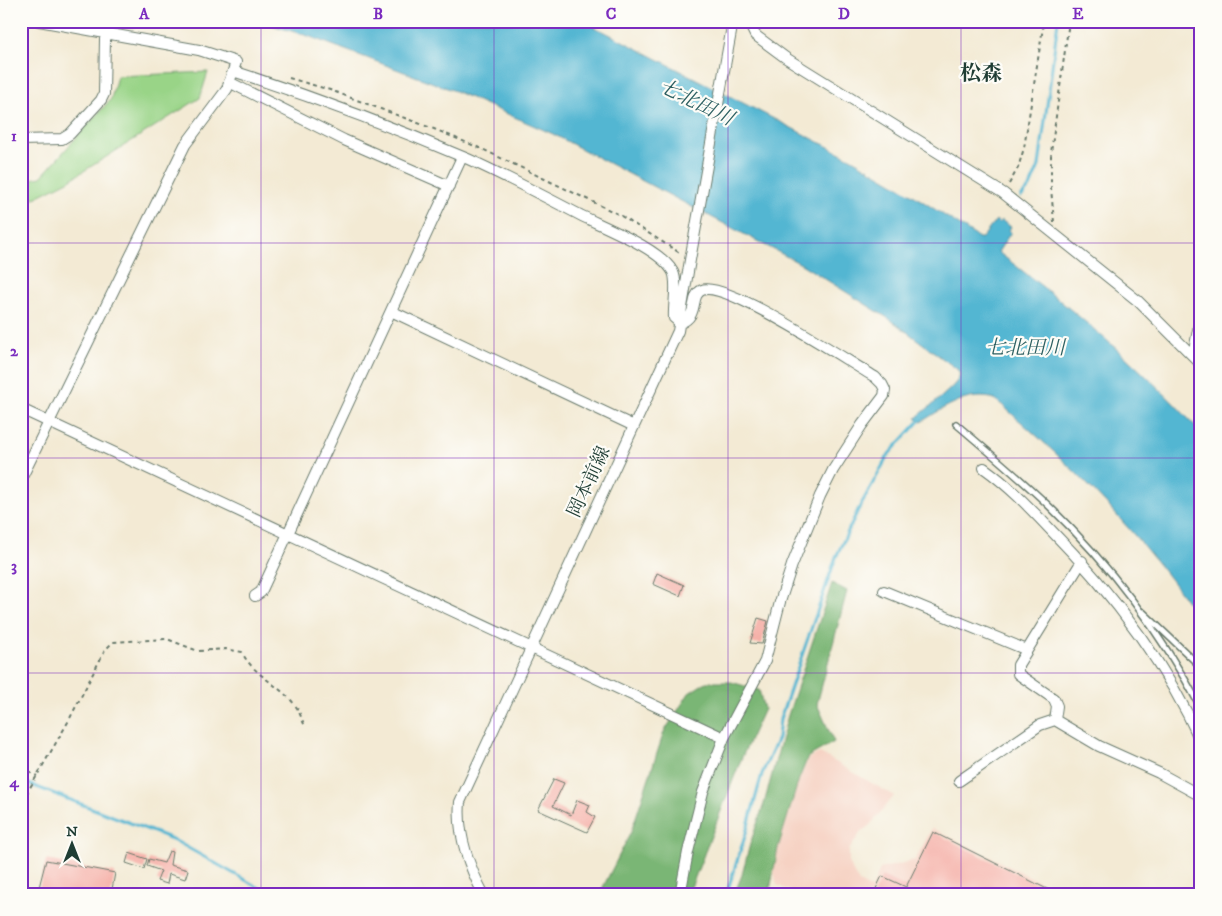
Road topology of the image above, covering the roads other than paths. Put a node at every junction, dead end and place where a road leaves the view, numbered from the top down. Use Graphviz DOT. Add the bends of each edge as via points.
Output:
graph roads {
  1 [pos="39,21"];
  2 [pos="733,21"];
  3 [pos="748,21"];
  4 [pos="108,33"];
  5 [pos="233,71"];
  6 [pos="229,82"];
  7 [pos="21,140"];
  8 [pos="462,157"];
  9 [pos="449,186"];
  10 [pos="391,311"];
  11 [pos="1200,321"];
  12 [pos="679,327"];
  13 [pos="1197,360"];
  14 [pos="21,409"];
  15 [pos="48,422"];
  16 [pos="956,424"];
  17 [pos="634,426"];
  18 [pos="984,468"];
  19 [pos="21,479"];
  20 [pos="288,534"];
  21 [pos="1082,561"];
  22 [pos="884,591"];
  23 [pos="255,596"];
  24 [pos="1138,608"];
  25 [pos="531,648"];
  26 [pos="1026,650"];
  27 [pos="1201,667"];
  28 [pos="1201,708"];
  29 [pos="1055,720"];
  30 [pos="724,738"];
  31 [pos="1201,742"];
  32 [pos="960,782"];
  33 [pos="1201,796"];
  34 [pos="484,895"];
  35 [pos="680,895"];
  1 -- 4 [label="street"];
  2 -- 12 [label="street"];
  3 -- 13 [label="street" via="755,35 786,58 1003,193 1138,301"];
  4 -- 5 [label="street" via="199,50 236,62"];
  4 -- 7 [label="street" via="101,100 62,139"];
  5 -- 6 [label="street"];
  5 -- 8 [label="street" via="304,94"];
  6 -- 9 [label="street" via="344,140"];
  6 -- 15 [label="street" via="185,145"];
  8 -- 9 [label="street"];
  8 -- 12 [label="street" via="646,246 673,273 674,318"];
  9 -- 10 [label="street"];
  10 -- 17 [label="street"];
  10 -- 20 [label="street"];
  11 -- 13 [label="street"];
  12 -- 17 [label="street, 岡本前線"];
  12 -- 30 [label="street" via="692,313 700,292 721,292 766,312 875,377 885,390 833,470 820,496 792,565 765,661"];
  14 -- 15 [label="street"];
  15 -- 19 [label="street"];
  15 -- 20 [label="street"];
  16 -- 24 [label="lane" via="1051,508"];
  17 -- 25 [label="street, 岡本前線"];
  18 -- 21 [label="street" via="1018,496"];
  20 -- 23 [label="street" via="260,592"];
  20 -- 25 [label="street"];
  21 -- 26 [label="street"];
  21 -- 31 [label="street" via="1135,628 1163,671"];
  22 -- 26 [label="street"];
  24 -- 27 [label="lane"];
  24 -- 28 [label="lane"];
  25 -- 30 [label="street"];
  25 -- 34 [label="street, 岡本前線" via="460,802 461,833"];
  26 -- 29 [label="street" via="1018,665 1018,674 1054,699 1057,706"];
  29 -- 32 [label="street" via="1040,726"];
  29 -- 33 [label="street" via="1099,746"];
  30 -- 35 [label="street" via="703,792"];
}
